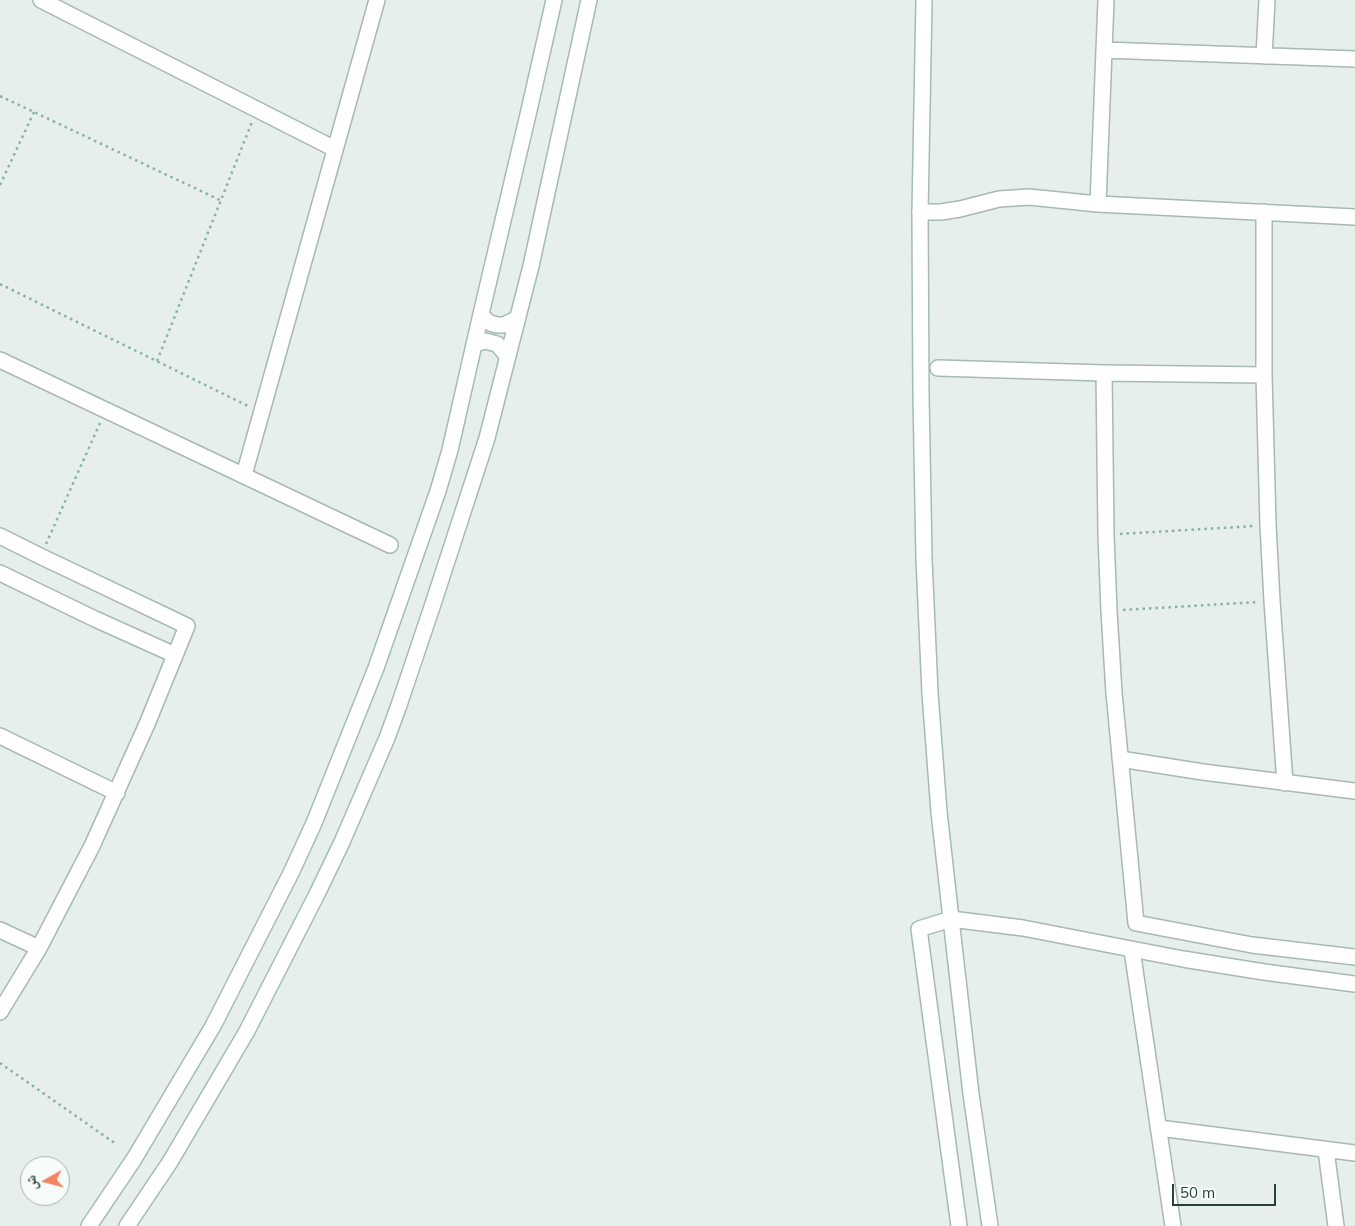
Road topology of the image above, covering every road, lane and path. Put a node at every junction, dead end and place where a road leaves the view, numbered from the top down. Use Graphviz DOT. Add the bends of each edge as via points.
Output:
graph roads {
  1 [pos="41,0"];
  2 [pos="377,0"];
  3 [pos="554,0"];
  4 [pos="589,0"];
  5 [pos="924,0"];
  6 [pos="1106,0"];
  7 [pos="1267,0"];
  8 [pos="1104,50"];
  9 [pos="1264,56"];
  10 [pos="1355,59"];
  11 [pos="0,96"];
  12 [pos="257,109"];
  13 [pos="34,112"];
  14 [pos="335,149"];
  15 [pos="0,185"];
  16 [pos="221,200"];
  17 [pos="1098,204"];
  18 [pos="920,212"];
  19 [pos="1264,212"];
  20 [pos="1355,217"];
  21 [pos="0,284"];
  22 [pos="480,314"];
  23 [pos="516,319"];
  24 [pos="474,344"];
  25 [pos="507,359"];
  26 [pos="0,360"];
  27 [pos="157,361"];
  28 [pos="938,368"];
  29 [pos="1104,373"];
  30 [pos="1264,375"];
  31 [pos="106,410"];
  32 [pos="261,412"];
  33 [pos="244,475"];
  34 [pos="1268,525"];
  35 [pos="1106,535"];
  36 [pos="0,536"];
  37 [pos="390,545"];
  38 [pos="40,556"];
  39 [pos="0,573"];
  40 [pos="1272,601"];
  41 [pos="1109,611"];
  42 [pos="175,654"];
  43 [pos="0,736"];
  44 [pos="1120,760"];
  45 [pos="1285,783"];
  46 [pos="1355,791"];
  47 [pos="117,793"];
  48 [pos="951,919"];
  49 [pos="0,930"];
  50 [pos="40,948"];
  51 [pos="1132,950"];
  52 [pos="1355,957"];
  53 [pos="1355,984"];
  54 [pos="0,1012"];
  55 [pos="0,1063"];
  56 [pos="1159,1128"];
  57 [pos="116,1144"];
  58 [pos="1326,1150"];
  59 [pos="1355,1153"];
  60 [pos="89,1226"];
  61 [pos="127,1226"];
  62 [pos="959,1226"];
  63 [pos="990,1226"];
  64 [pos="1173,1226"];
  65 [pos="1336,1226"];
  1 -- 12 [label="street"];
  2 -- 14 [label="street"];
  3 -- 22 [label="street"];
  4 -- 23 [label="street" via="531,266"];
  5 -- 18 [label="street"];
  6 -- 8 [label="street"];
  7 -- 9 [label="street"];
  8 -- 9 [label="street"];
  8 -- 17 [label="street"];
  9 -- 10 [label="street"];
  11 -- 13 [label="path"];
  12 -- 14 [label="street"];
  12 -- 16 [label="path"];
  13 -- 15 [label="path"];
  13 -- 16 [label="path"];
  14 -- 32 [label="street"];
  16 -- 27 [label="path"];
  17 -- 18 [label="street" via="1013,197 960,210"];
  17 -- 19 [label="street"];
  18 -- 48 [label="street" via="924,559 930,693"];
  19 -- 20 [label="street"];
  19 -- 30 [label="street"];
  21 -- 27 [label="path"];
  22 -- 23 [label="street" via="497,325"];
  22 -- 24 [label="street"];
  23 -- 25 [label="street"];
  24 -- 25 [label="street" via="486,341 497,344"];
  24 -- 60 [label="street" via="438,491 376,668 314,823 213,1026 134,1159"];
  25 -- 61 [label="street" via="487,438 414,661 387,738 342,842 247,1030 170,1162"];
  26 -- 31 [label="street"];
  27 -- 32 [label="path"];
  28 -- 29 [label="street"];
  29 -- 30 [label="street"];
  29 -- 35 [label="street"];
  30 -- 34 [label="street"];
  31 -- 33 [label="street"];
  31 -- 38 [label="path"];
  32 -- 33 [label="street"];
  33 -- 37 [label="street"];
  34 -- 35 [label="path"];
  34 -- 40 [label="street"];
  35 -- 41 [label="street"];
  36 -- 38 [label="street"];
  38 -- 42 [label="street" via="187,626"];
  39 -- 42 [label="street"];
  40 -- 41 [label="path"];
  40 -- 45 [label="street"];
  41 -- 44 [label="street"];
  42 -- 47 [label="street"];
  43 -- 47 [label="street"];
  44 -- 45 [label="street"];
  44 -- 52 [label="street" via="1136,923 1252,944"];
  45 -- 46 [label="street"];
  47 -- 50 [label="street"];
  48 -- 51 [label="street" via="1023,928"];
  48 -- 62 [label="street" via="919,930"];
  48 -- 63 [label="street"];
  49 -- 50 [label="street"];
  50 -- 54 [label="street"];
  51 -- 53 [label="street"];
  51 -- 56 [label="street"];
  55 -- 57 [label="path"];
  56 -- 58 [label="street"];
  56 -- 64 [label="street"];
  58 -- 59 [label="street"];
  58 -- 65 [label="street"];
}
